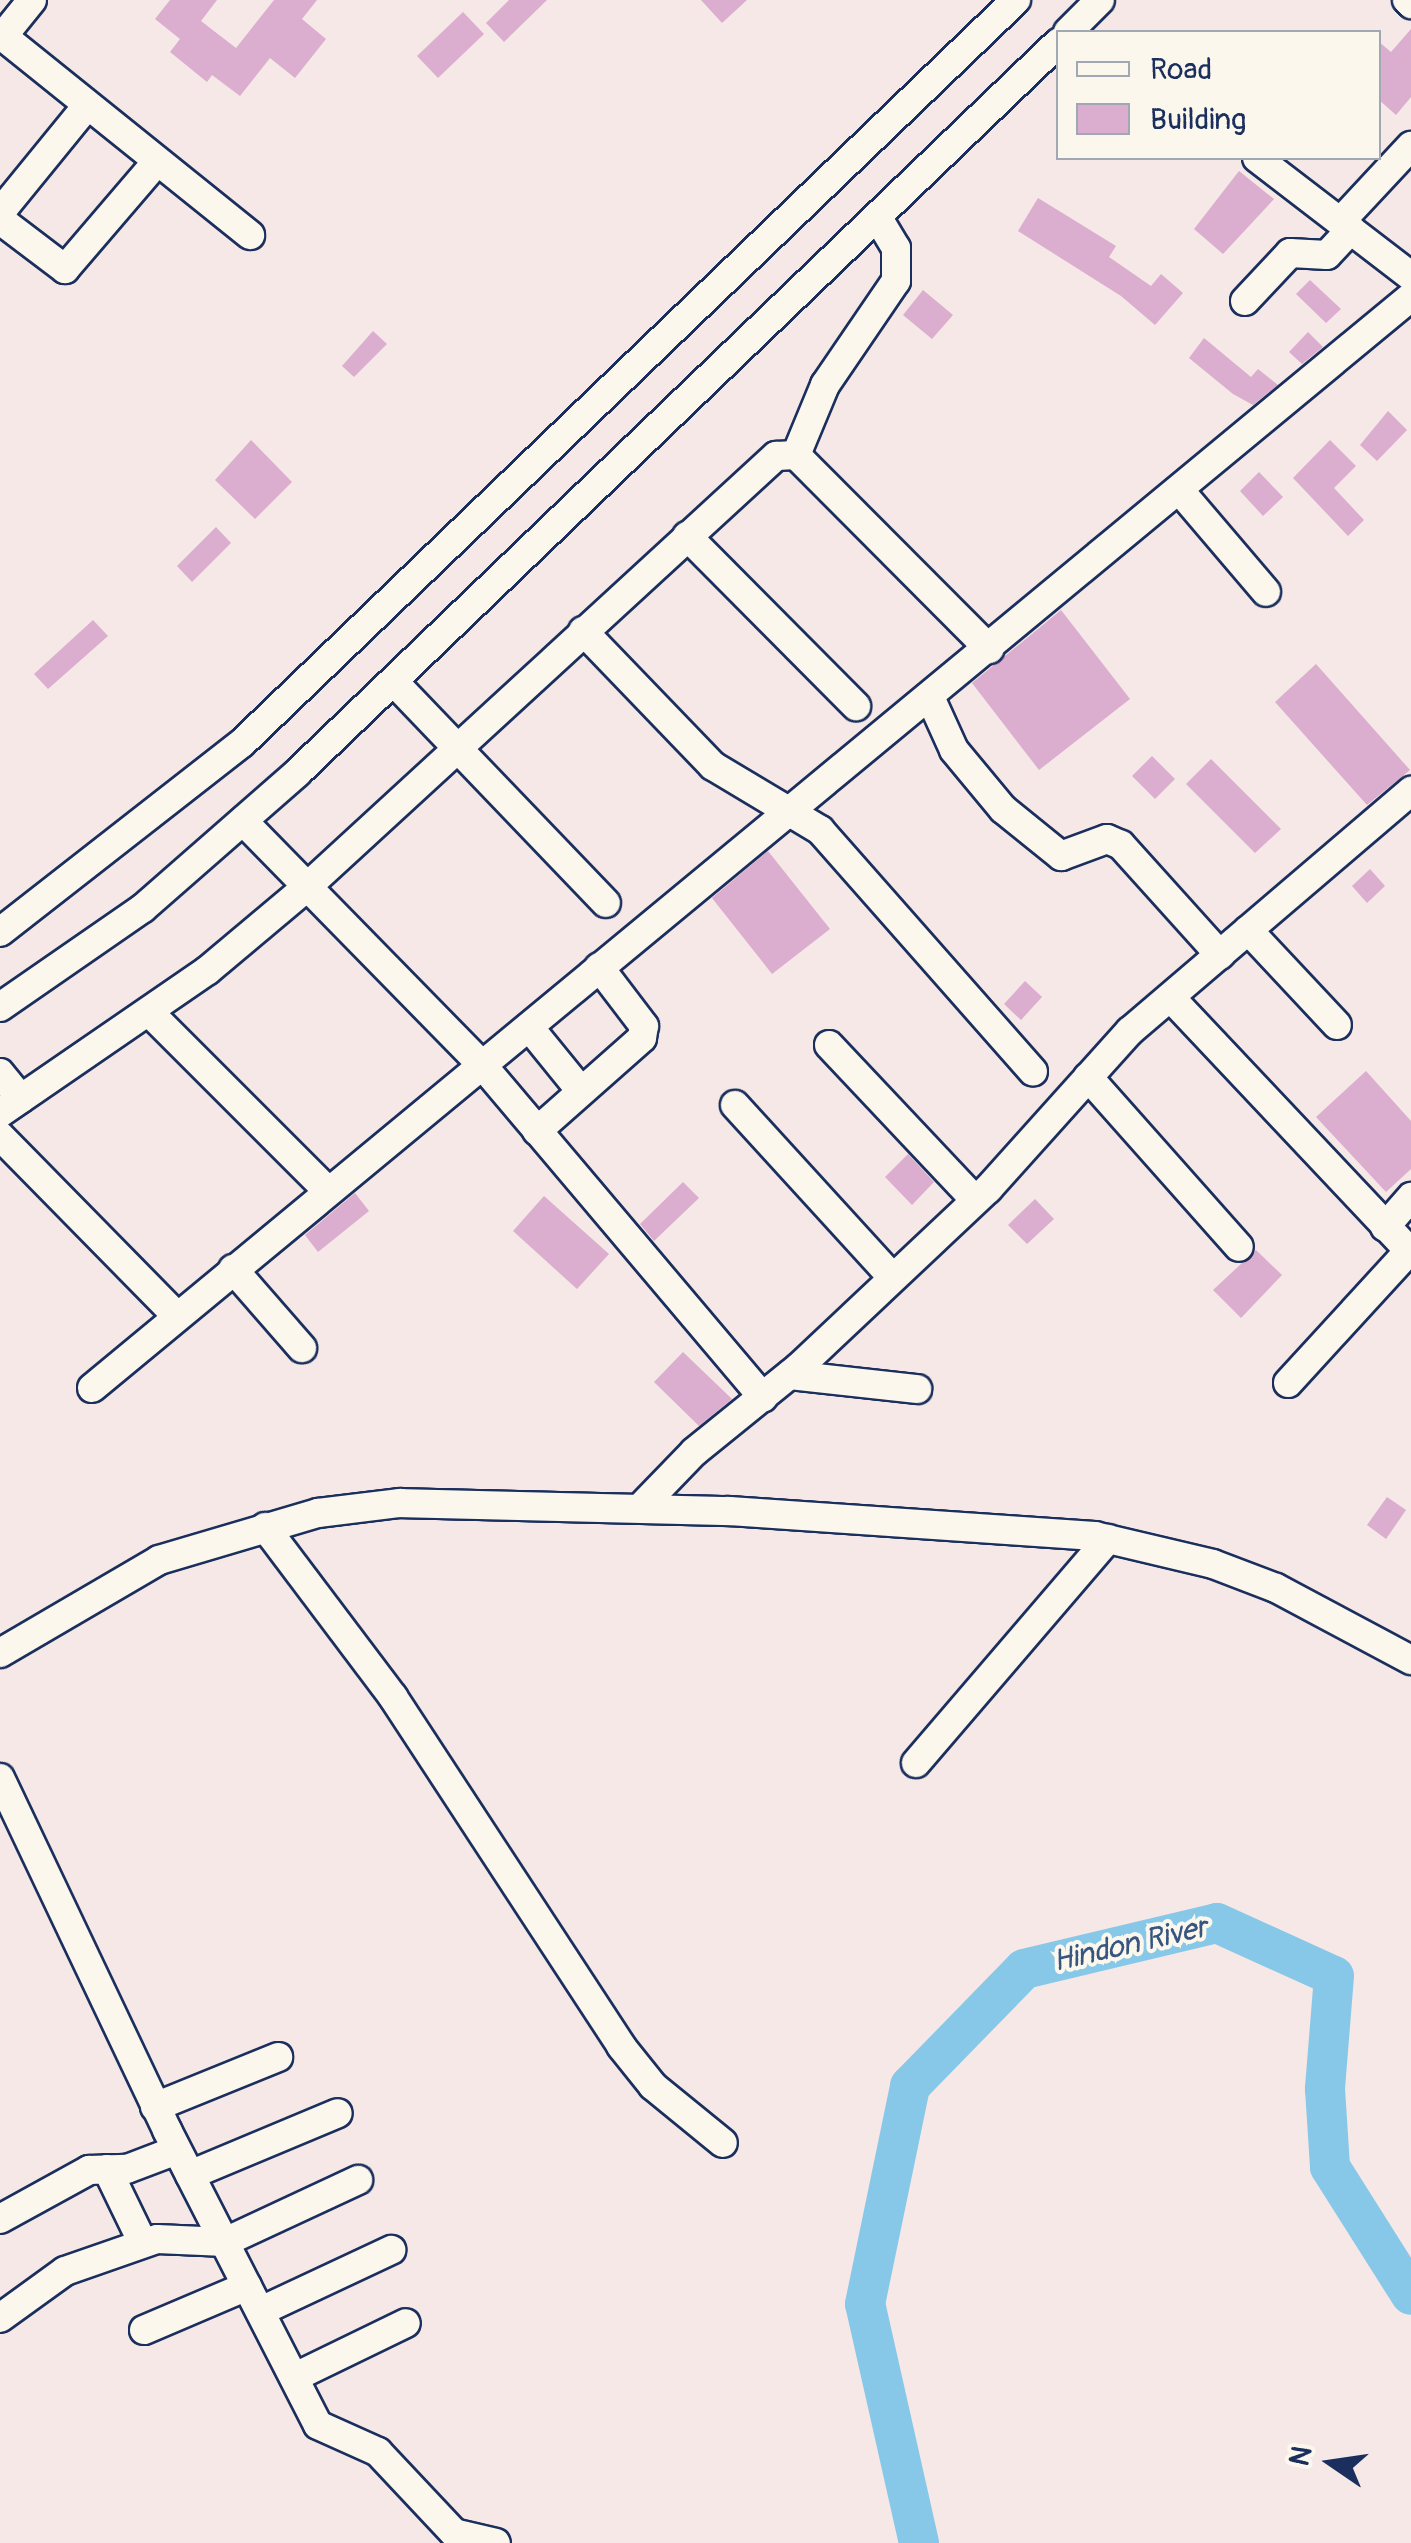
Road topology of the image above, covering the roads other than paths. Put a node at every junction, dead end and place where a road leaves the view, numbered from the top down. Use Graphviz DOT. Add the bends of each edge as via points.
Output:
graph roads {
  1 [pos="32,0"];
  2 [pos="1016,0"];
  3 [pos="1100,0"];
  4 [pos="1075,30"];
  5 [pos="1,35"];
  6 [pos="1056,49"];
  7 [pos="86,107"];
  8 [pos="1411,146"];
  9 [pos="1260,160"];
  10 [pos="155,164"];
  11 [pos="879,220"];
  12 [pos="1346,225"];
  13 [pos="250,235"];
  14 [pos="1411,276"];
  15 [pos="1411,297"];
  16 [pos="1244,301"];
  17 [pos="796,455"];
  18 [pos="1181,492"];
  19 [pos="686,536"];
  20 [pos="1266,592"];
  21 [pos="583,631"];
  22 [pos="989,649"];
  23 [pos="394,682"];
  24 [pos="930,697"];
  25 [pos="856,706"];
  26 [pos="456,746"];
  27 [pos="1411,791"];
  28 [pos="787,814"];
  29 [pos="244,820"];
  30 [pos="308,886"];
  31 [pos="606,903"];
  32 [pos="1248,930"];
  33 [pos="0,932"];
  34 [pos="1220,954"];
  35 [pos="598,967"];
  36 [pos="1171,998"];
  37 [pos="0,1008"];
  38 [pos="149,1012"];
  39 [pos="1337,1025"];
  40 [pos="530,1027"];
  41 [pos="830,1045"];
  42 [pos="484,1066"];
  43 [pos="1032,1072"];
  44 [pos="0,1073"];
  45 [pos="1088,1077"];
  46 [pos="582,1091"];
  47 [pos="735,1105"];
  48 [pos="11,1106"];
  49 [pos="537,1131"];
  50 [pos="0,1136"];
  51 [pos="327,1190"];
  52 [pos="1411,1197"];
  53 [pos="975,1200"];
  54 [pos="1385,1227"];
  55 [pos="1239,1247"];
  56 [pos="1410,1252"];
  57 [pos="233,1269"];
  58 [pos="893,1278"];
  59 [pos="177,1316"];
  60 [pos="302,1348"];
  61 [pos="790,1375"];
  62 [pos="1288,1383"];
  63 [pos="92,1388"];
  64 [pos="917,1389"];
  65 [pos="763,1396"];
  66 [pos="640,1508"];
  67 [pos="266,1527"];
  68 [pos="1108,1539"];
  69 [pos="0,1654"];
  70 [pos="1411,1660"];
  71 [pos="916,1763"];
  72 [pos="0,1778"];
  73 [pos="278,2057"];
  74 [pos="156,2107"];
  75 [pos="338,2113"];
  76 [pos="722,2143"];
  77 [pos="177,2150"];
  78 [pos="107,2169"];
  79 [pos="190,2175"];
  80 [pos="358,2180"];
  81 [pos="0,2219"];
  82 [pos="225,2242"];
  83 [pos="143,2244"];
  84 [pos="391,2250"];
  85 [pos="248,2286"];
  86 [pos="260,2311"];
  87 [pos="0,2318"];
  88 [pos="406,2324"];
  89 [pos="144,2330"];
  90 [pos="295,2376"];
  91 [pos="496,2543"];
  1 -- 5 [label="street"];
  2 -- 33 [label="street" via="242,743"];
  3 -- 4 [label="street"];
  5 -- 7 [label="street"];
  6 -- 11 [label="street"];
  7 -- 10 [label="street"];
  7 -- 10 [label="street" via="2,210 3,222 65,270"];
  8 -- 12 [label="street"];
  9 -- 12 [label="street"];
  10 -- 13 [label="street"];
  11 -- 17 [label="street" via="896,248 896,282 825,385"];
  11 -- 23 [label="street"];
  12 -- 14 [label="street"];
  12 -- 16 [label="street" via="1326,255 1290,253"];
  15 -- 18 [label="street"];
  17 -- 19 [label="street" via="776,456"];
  17 -- 22 [label="street"];
  18 -- 20 [label="street"];
  18 -- 22 [label="street"];
  19 -- 21 [label="street"];
  19 -- 25 [label="street"];
  21 -- 26 [label="street"];
  21 -- 28 [label="street" via="713,766"];
  22 -- 24 [label="street"];
  23 -- 26 [label="street"];
  23 -- 29 [label="street"];
  24 -- 28 [label="street"];
  24 -- 34 [label="street" via="954,750 1003,809 1061,856 1106,840 1121,844"];
  26 -- 30 [label="street"];
  26 -- 31 [label="street"];
  27 -- 32 [label="street"];
  28 -- 35 [label="street"];
  28 -- 43 [label="street" via="820,830"];
  29 -- 30 [label="street"];
  29 -- 37 [label="street" via="144,908"];
  30 -- 38 [label="street"];
  30 -- 42 [label="street"];
  32 -- 34 [label="street"];
  32 -- 39 [label="street"];
  34 -- 36 [label="street"];
  35 -- 40 [label="street"];
  35 -- 46 [label="street" via="644,1033"];
  36 -- 45 [label="street"];
  36 -- 54 [label="street"];
  38 -- 48 [label="street"];
  38 -- 51 [label="street"];
  40 -- 42 [label="street"];
  40 -- 46 [label="street"];
  41 -- 53 [label="street"];
  42 -- 49 [label="street"];
  42 -- 51 [label="street"];
  44 -- 48 [label="street"];
  45 -- 53 [label="street"];
  45 -- 55 [label="street"];
  46 -- 49 [label="street"];
  47 -- 58 [label="street"];
  49 -- 65 [label="street"];
  50 -- 59 [label="street"];
  51 -- 57 [label="street"];
  52 -- 54 [label="street"];
  53 -- 58 [label="street"];
  54 -- 56 [label="street"];
  56 -- 62 [label="street"];
  57 -- 59 [label="street"];
  57 -- 60 [label="street"];
  58 -- 61 [label="street"];
  59 -- 63 [label="street"];
  61 -- 64 [label="street"];
  61 -- 65 [label="street"];
  65 -- 66 [label="street" via="694,1452"];
  66 -- 67 [label="street" via="400,1504"];
  66 -- 68 [label="street" via="936,1522"];
  67 -- 69 [label="street" via="145,1567"];
  67 -- 76 [label="street" via="394,1696 621,2046 653,2086"];
  68 -- 70 [label="street" via="1199,1560 1276,1588"];
  68 -- 71 [label="street"];
  72 -- 74 [label="street"];
  73 -- 74 [label="street"];
  74 -- 77 [label="street"];
  75 -- 79 [label="street"];
  77 -- 78 [label="street" via="127,2169"];
  77 -- 79 [label="street"];
  78 -- 81 [label="street" via="45,2190"];
  78 -- 83 [label="street"];
  79 -- 82 [label="street"];
  80 -- 82 [label="street"];
  82 -- 83 [label="street" via="174,2236"];
  82 -- 85 [label="street"];
  83 -- 87 [label="street" via="65,2271"];
  84 -- 86 [label="street"];
  85 -- 86 [label="street"];
  85 -- 89 [label="street"];
  86 -- 90 [label="street"];
  88 -- 90 [label="street"];
  90 -- 91 [label="street" via="323,2431 378,2452 454,2533"];
}
